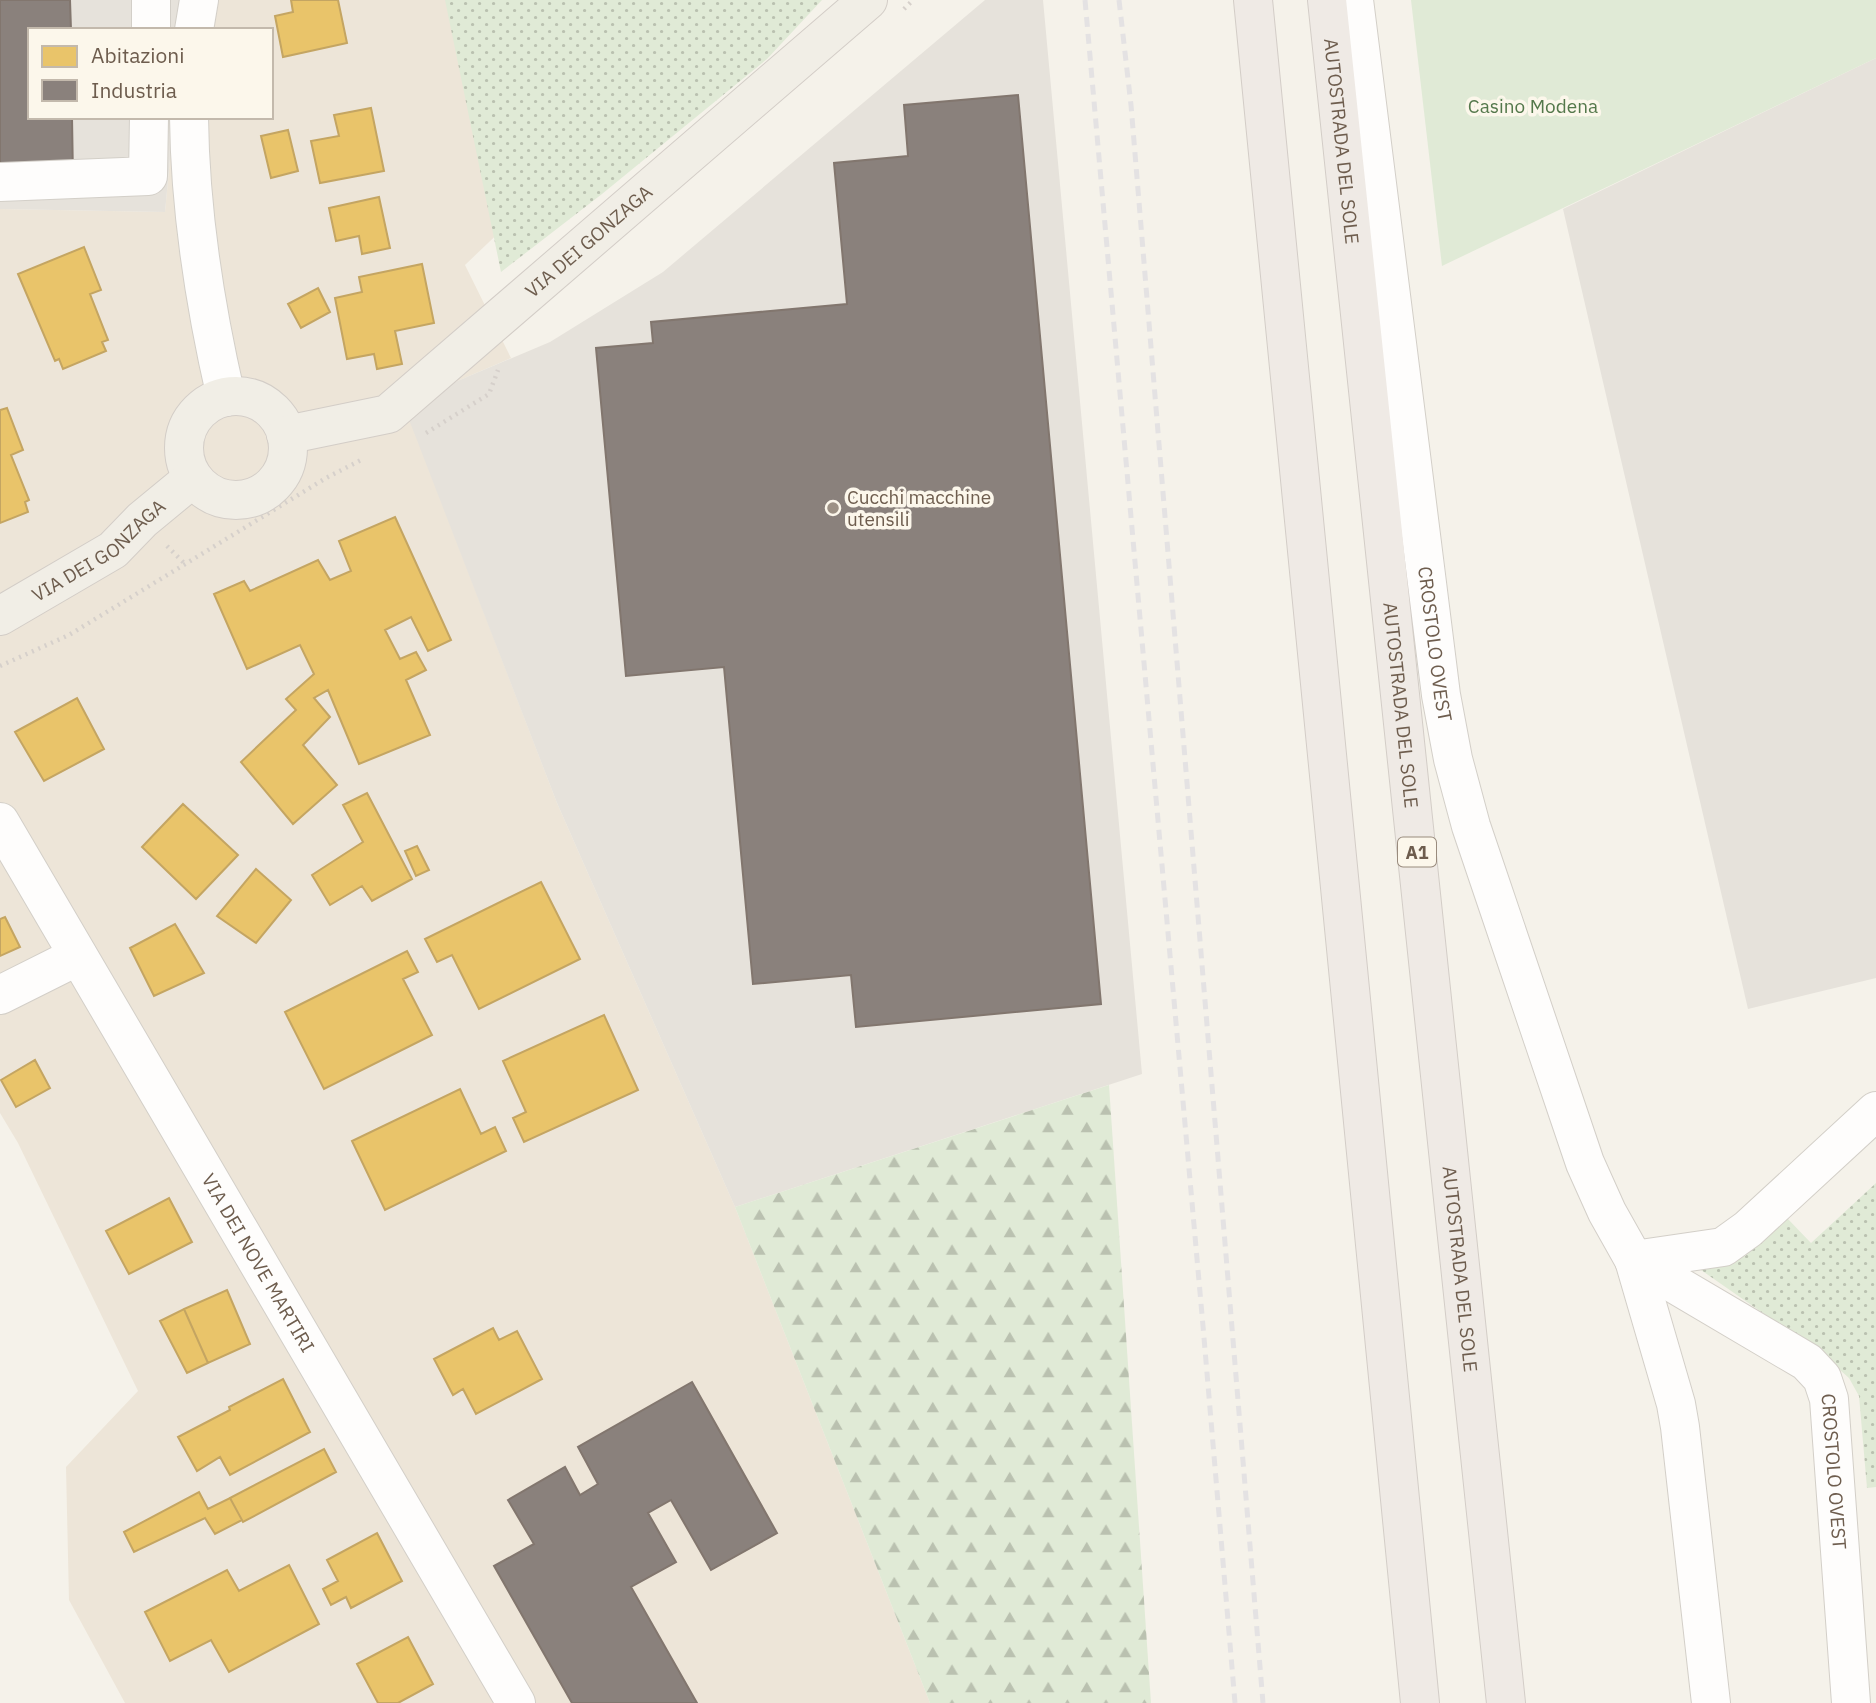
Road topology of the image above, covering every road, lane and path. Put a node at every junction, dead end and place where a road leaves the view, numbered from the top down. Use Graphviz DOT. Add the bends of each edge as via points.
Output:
graph roads {
  1 [pos="151,0"];
  2 [pos="199,0"];
  3 [pos="868,0"];
  4 [pos="1253,0"];
  5 [pos="1327,0"];
  6 [pos="1354,0"];
  7 [pos="151,28"];
  8 [pos="194,28"];
  9 [pos="149,119"];
  10 [pos="189,119"];
  11 [pos="0,182"];
  12 [pos="226,397"];
  13 [pos="286,435"];
  14 [pos="193,478"];
  15 [pos="185,564"];
  16 [pos="0,616"];
  17 [pos="0,666"];
  18 [pos="0,822"];
  19 [pos="78,956"];
  20 [pos="0,995"];
  21 [pos="1876,1111"];
  22 [pos="1634,1261"];
  23 [pos="516,1703"];
  24 [pos="1420,1703"];
  25 [pos="1506,1703"];
  26 [pos="1711,1703"];
  27 [pos="1851,1703"];
  1 -- 7 [label="street"];
  2 -- 8 [label="street"];
  3 -- 13 [label="main road, VIA DEI GONZAGA" via="388,414"];
  4 -- 24 [label="highway"];
  5 -- 25 [label="highway, AUTOSTRADA DEL SOLE / A1"];
  6 -- 22 [label="street, CROSTOLO OVEST" via="1441,695 1453,759 1471,826 1585,1163"];
  9 -- 11 [label="street" via="148,176"];
  10 -- 12 [label="street" via="194,202 212,337"];
  12 -- 13 [label="main road" via="249,398 270,408"];
  12 -- 14 [label="main road" via="210,404 188,429 185,446"];
  13 -- 14 [label="main road" via="288,456 282,475 268,491 249,499 228,500 208,492"];
  14 -- 16 [label="main road, VIA DEI GONZAGA" via="113,550"];
  15 -- 17 [label="path" via="69,635"];
  18 -- 19 [label="street, VIA DEI NOVE MARTIRI"];
  19 -- 20 [label="street"];
  19 -- 23 [label="street, VIA DEI NOVE MARTIRI"];
  21 -- 22 [label="street" via="1723,1247"];
  22 -- 26 [label="street" via="1680,1427"];
  22 -- 27 [label="street, CROSTOLO OVEST" via="1807,1362 1822,1378 1829,1399"];
}
